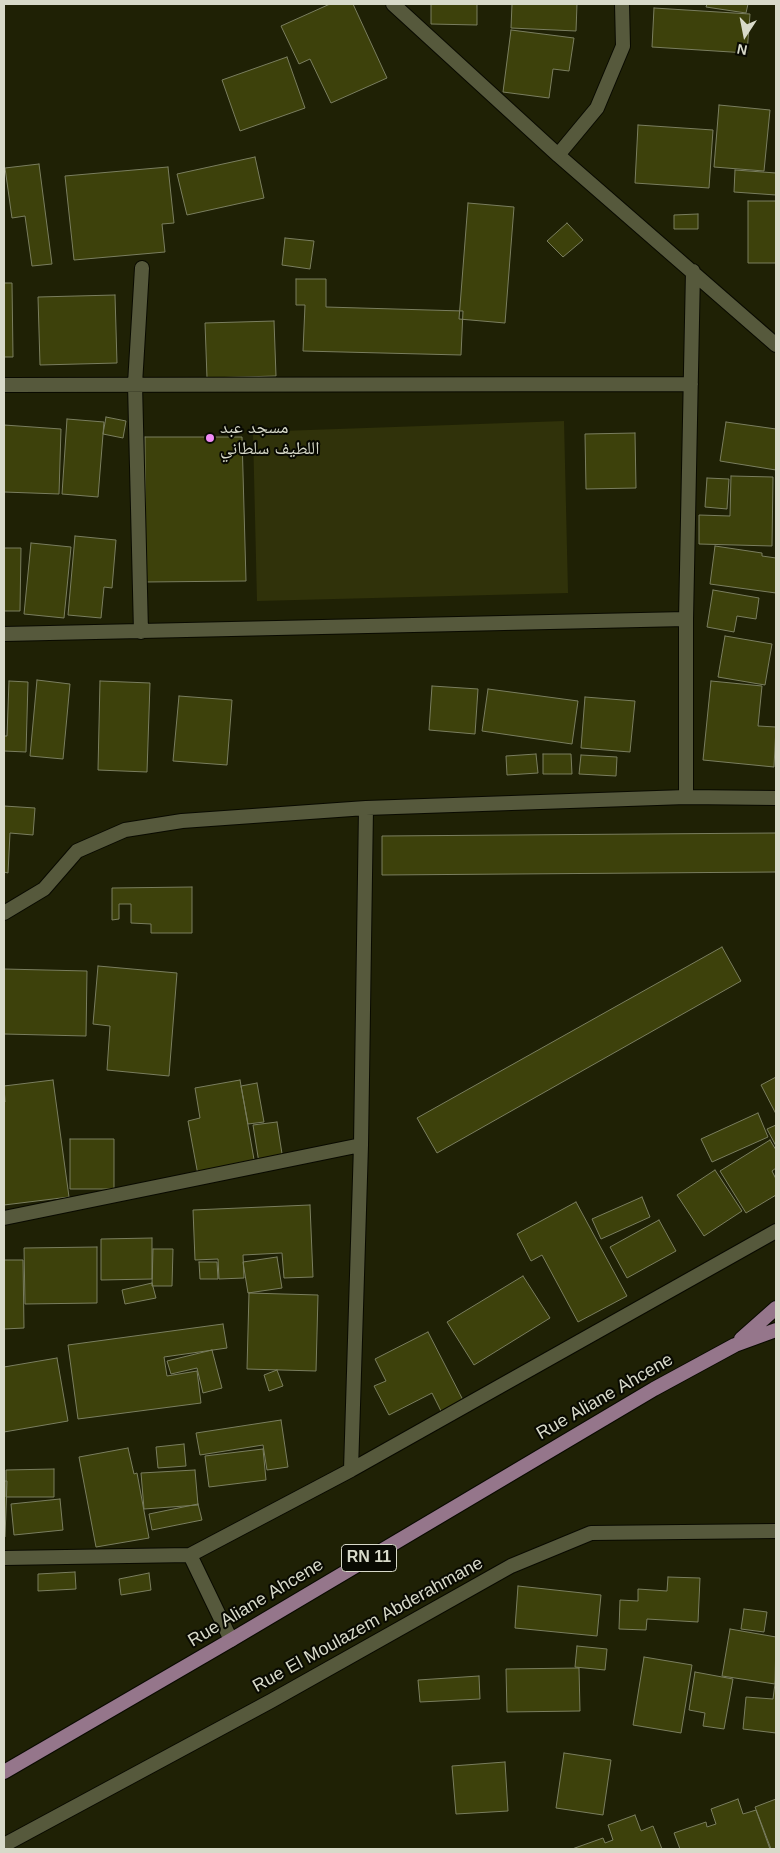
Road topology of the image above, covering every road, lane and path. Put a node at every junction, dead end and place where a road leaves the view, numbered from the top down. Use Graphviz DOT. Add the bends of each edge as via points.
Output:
graph roads {
  1 [pos="393,4"];
  2 [pos="622,4"];
  3 [pos="558,155"];
  4 [pos="142,268"];
  5 [pos="693,272"];
  6 [pos="776,345"];
  7 [pos="136,384"];
  8 [pos="691,384"];
  9 [pos="4,385"];
  10 [pos="686,619"];
  11 [pos="141,632"];
  12 [pos="4,634"];
  13 [pos="686,796"];
  14 [pos="776,798"];
  15 [pos="366,808"];
  16 [pos="4,913"];
  17 [pos="361,1145"];
  18 [pos="4,1218"];
  19 [pos="776,1231"];
  20 [pos="776,1308"];
  21 [pos="776,1330"];
  22 [pos="735,1345"];
  23 [pos="351,1470"];
  24 [pos="776,1531"];
  25 [pos="190,1555"];
  26 [pos="4,1558"];
  27 [pos="231,1640"];
  28 [pos="4,1772"];
  29 [pos="4,1846"];
  1 -- 3 [label="street"];
  2 -- 3 [label="street" via="623,46 597,108"];
  3 -- 5 [label="street"];
  4 -- 7 [label="street"];
  5 -- 6 [label="street"];
  5 -- 8 [label="street"];
  7 -- 8 [label="street"];
  7 -- 9 [label="street"];
  7 -- 11 [label="street"];
  8 -- 10 [label="street"];
  10 -- 11 [label="street"];
  10 -- 13 [label="street"];
  11 -- 12 [label="street"];
  13 -- 14 [label="street"];
  13 -- 15 [label="street"];
  15 -- 16 [label="street" via="182,820 125,830 77,851 44,889"];
  15 -- 17 [label="street"];
  17 -- 18 [label="street"];
  17 -- 23 [label="street"];
  19 -- 23 [label="street"];
  20 -- 22 [label="main road, Rue Aliane Ahcene / RN 11"];
  21 -- 22 [label="main road, Rue Aliane Ahcene / RN 11"];
  22 -- 27 [label="main road, Rue Aliane Ahcene / RN 11" via="654,1389"];
  23 -- 25 [label="street"];
  24 -- 29 [label="street, Rue El Moulazem Abderahmane" via="591,1533 511,1566"];
  25 -- 26 [label="street"];
  25 -- 27 [label="street"];
  27 -- 28 [label="main road, Rue Aliane Ahcene / RN 11"];
}
